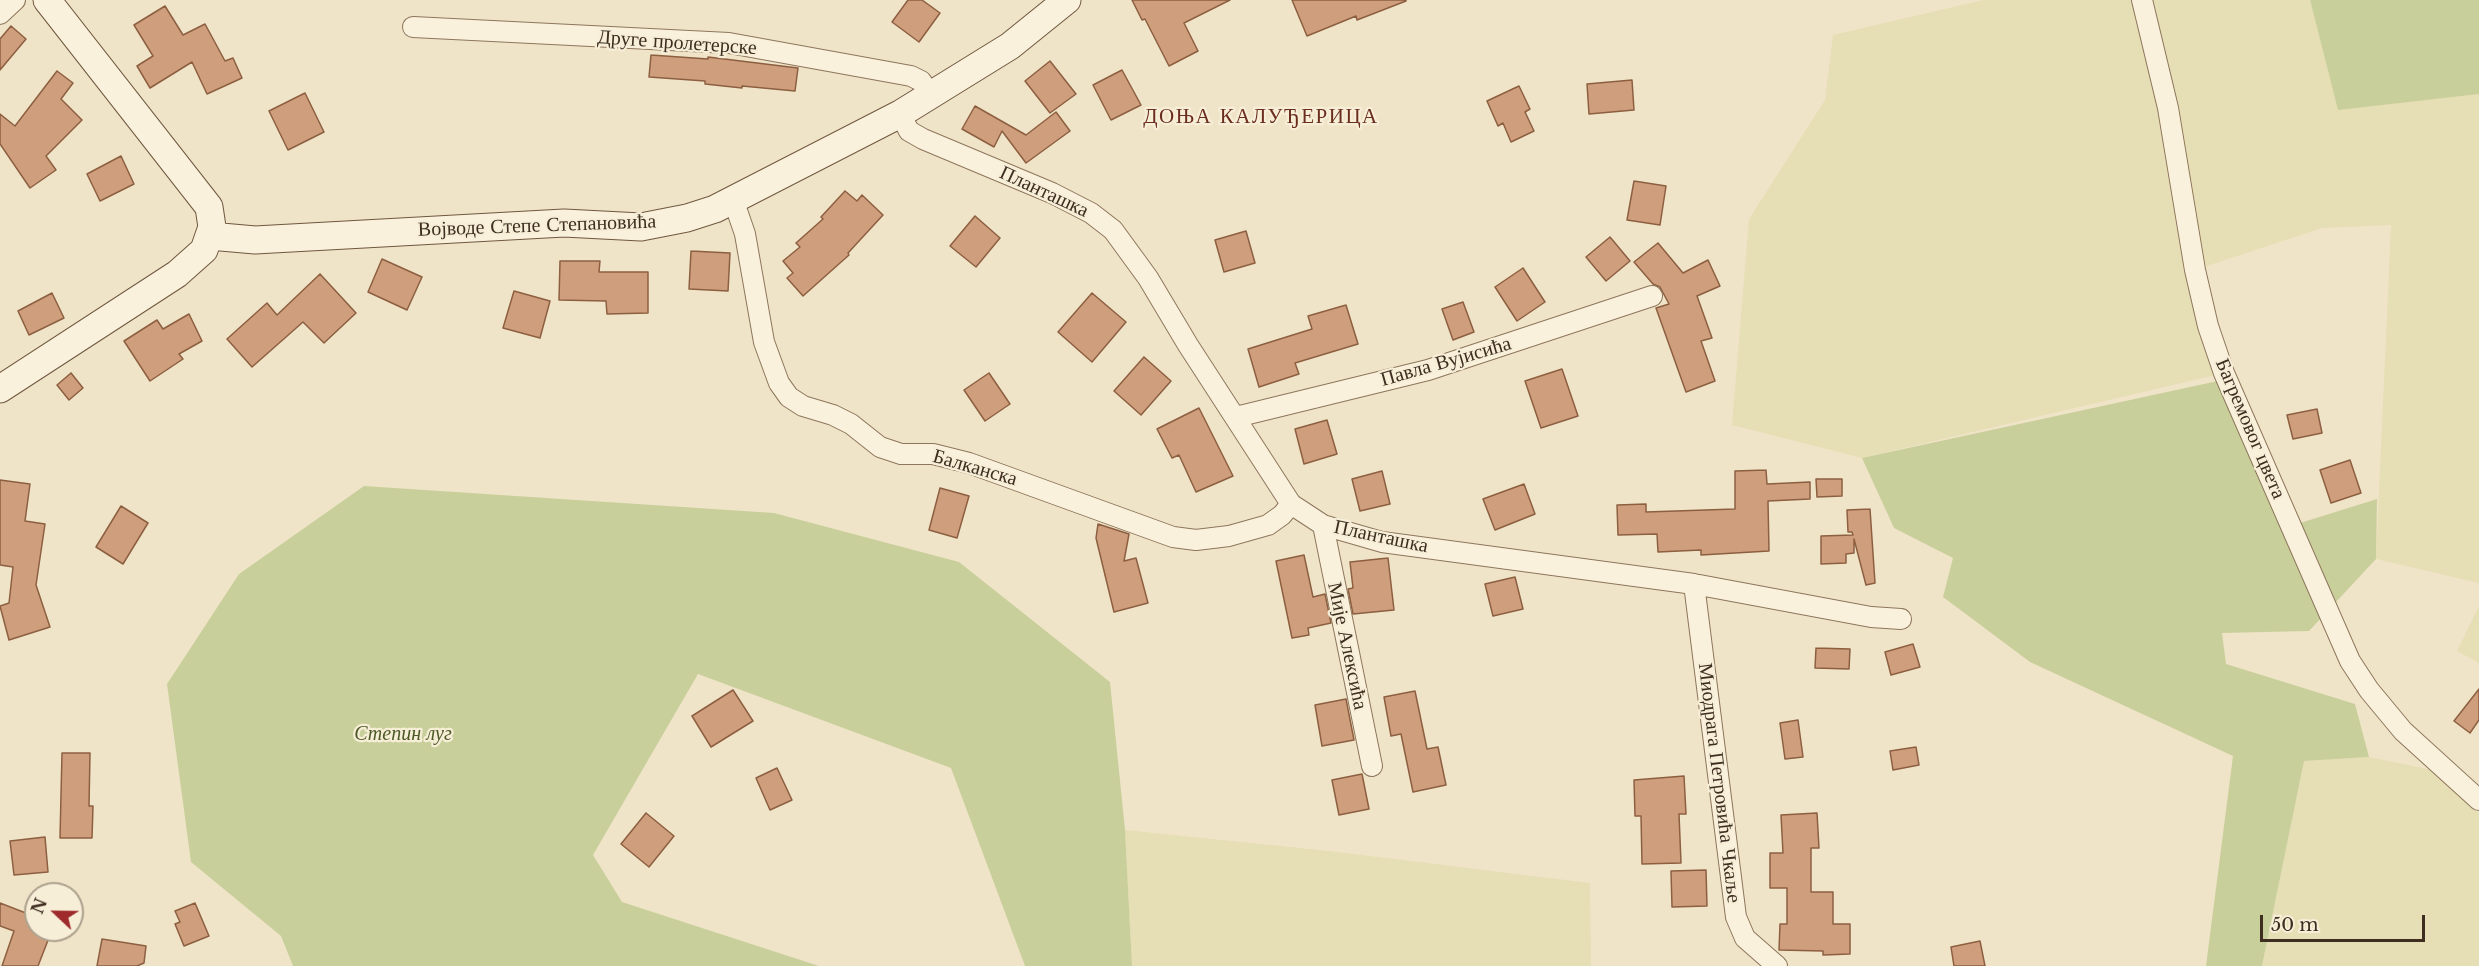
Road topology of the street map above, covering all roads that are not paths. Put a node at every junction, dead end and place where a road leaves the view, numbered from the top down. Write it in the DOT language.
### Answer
graph roads {
  1 [pos="15,0"];
  2 [pos="47,0"];
  3 [pos="2142,0"];
  4 [pos="1062,2"];
  5 [pos="0,14"];
  6 [pos="413,27"];
  7 [pos="931,95"];
  8 [pos="900,114"];
  9 [pos="733,199"];
  10 [pos="210,236"];
  11 [pos="1652,296"];
  12 [pos="0,389"];
  13 [pos="1236,417"];
  14 [pos="1291,504"];
  15 [pos="1323,525"];
  16 [pos="1694,584"];
  17 [pos="1901,619"];
  18 [pos="1372,766"];
  19 [pos="2479,800"];
  20 [pos="1777,966"];
  1 -- 5 [label="street"];
  2 -- 10 [label="street"];
  3 -- 19 [label="street, Багремовог цвета"];
  4 -- 7 [label="street, Војводе Степе Степановића"];
  6 -- 7 [label="street, Друге пролетерске"];
  7 -- 8 [label="street, Војводе Степе Степановића"];
  8 -- 9 [label="street, Војводе Степе Степановића"];
  8 -- 13 [label="street, Планташка"];
  9 -- 10 [label="street, Војводе Степе Степановића"];
  9 -- 14 [label="street, Балканска"];
  10 -- 12 [label="street"];
  11 -- 13 [label="street, Павла Вујисића"];
  13 -- 14 [label="street, Планташка"];
  14 -- 15 [label="street, Планташка"];
  15 -- 16 [label="street, Планташка"];
  15 -- 18 [label="street, Мије Алексића"];
  16 -- 17 [label="street, Планташка"];
  16 -- 20 [label="street, Миодрага Петровића Чкаље"];
}
